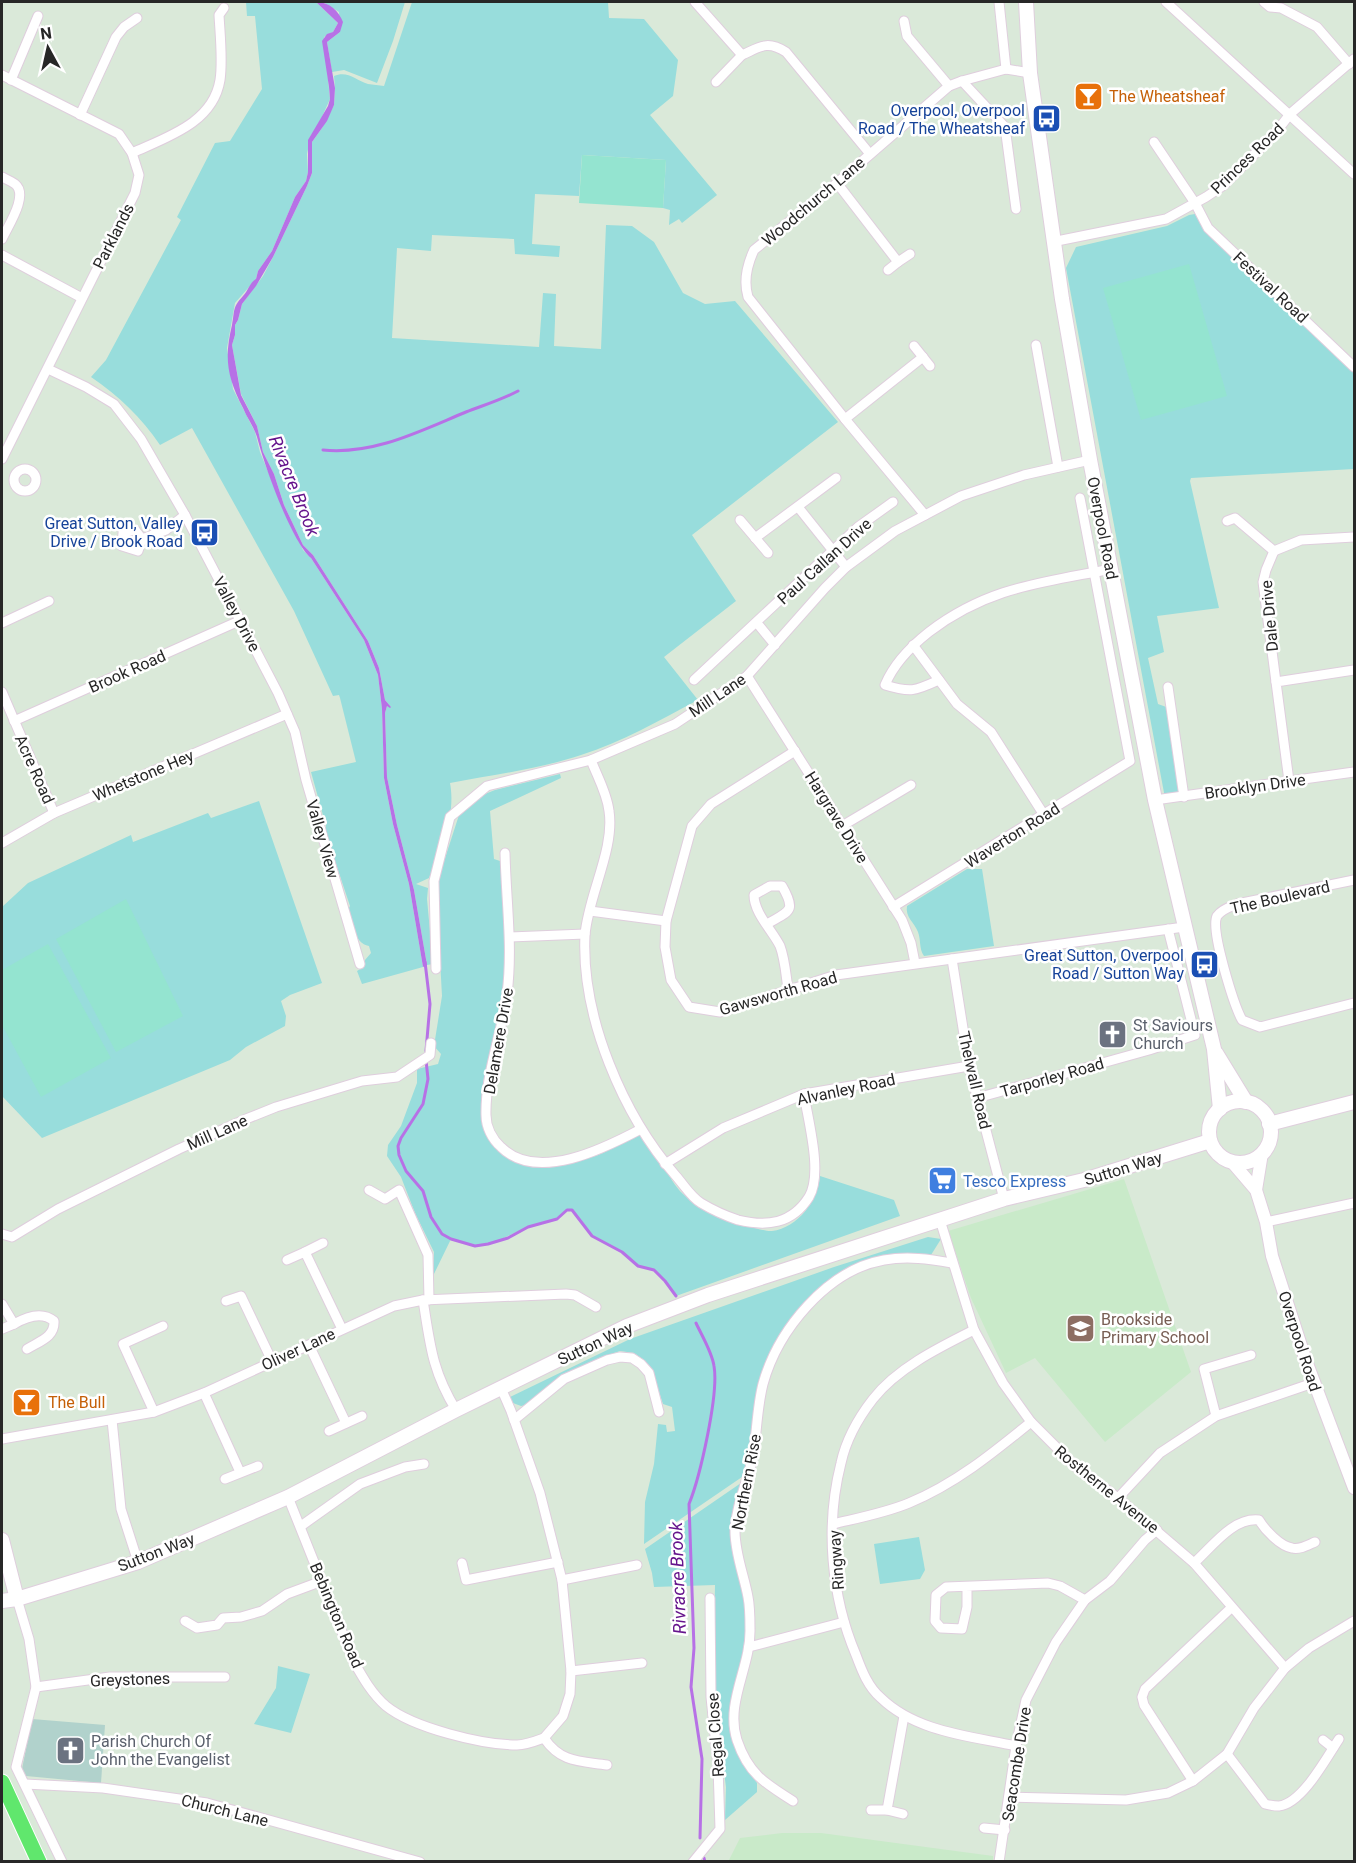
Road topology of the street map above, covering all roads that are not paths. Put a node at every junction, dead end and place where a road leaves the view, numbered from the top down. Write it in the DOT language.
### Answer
graph roads {
  1 [pos="695,2"];
  2 [pos="999,2"];
  3 [pos="1026,2"];
  4 [pos="1166,2"];
  5 [pos="1264,2"];
  6 [pos="224,9"];
  7 [pos="38,16"];
  8 [pos="137,18"];
  9 [pos="904,21"];
  10 [pos="742,56"];
  11 [pos="1352,62"];
  12 [pos="1006,69"];
  13 [pos="1030,73"];
  14 [pos="2,75"];
  15 [pos="11,80"];
  16 [pos="962,81"];
  17 [pos="716,82"];
  18 [pos="949,87"];
  19 [pos="1290,114"];
  20 [pos="80,115"];
  21 [pos="1154,142"];
  22 [pos="132,153"];
  23 [pos="870,154"];
  24 [pos="1354,174"];
  25 [pos="2,177"];
  26 [pos="837,183"];
  27 [pos="1195,203"];
  28 [pos="1016,209"];
  29 [pos="2,239"];
  30 [pos="1052,242"];
  31 [pos="910,254"];
  32 [pos="2,255"];
  33 [pos="898,262"];
  34 [pos="888,270"];
  35 [pos="82,298"];
  36 [pos="1036,345"];
  37 [pos="914,346"];
  38 [pos="922,357"];
  39 [pos="930,366"];
  40 [pos="1354,367"];
  41 [pos="48,369"];
  42 [pos="845,419"];
  43 [pos="3,457"];
  44 [pos="1090,460"];
  45 [pos="1058,467"];
  46 [pos="19,470"];
  47 [pos="837,478"];
  48 [pos="1080,498"];
  49 [pos="893,502"];
  50 [pos="798,507"];
  51 [pos="185,515"];
  52 [pos="925,515"];
  53 [pos="1233,516"];
  54 [pos="740,520"];
  55 [pos="1354,537"];
  56 [pos="755,538"];
  57 [pos="142,539"];
  58 [pos="833,551"];
  59 [pos="1274,551"];
  60 [pos="768,553"];
  61 [pos="846,567"];
  62 [pos="1111,569"];
  63 [pos="1094,572"];
  64 [pos="49,601"];
  65 [pos="239,621"];
  66 [pos="2,623"];
  67 [pos="757,623"];
  68 [pos="775,645"];
  69 [pos="913,645"];
  70 [pos="1354,670"];
  71 [pos="747,676"];
  72 [pos="693,680"];
  73 [pos="939,680"];
  74 [pos="1276,682"];
  75 [pos="1168,687"];
  76 [pos="2,692"];
  77 [pos="287,714"];
  78 [pos="14,721"];
  79 [pos="795,751"];
  80 [pos="591,760"];
  81 [pos="1130,761"];
  82 [pos="1354,772"];
  83 [pos="1289,782"];
  84 [pos="911,784"];
  85 [pos="1184,797"];
  86 [pos="1155,800"];
  87 [pos="54,813"];
  88 [pos="1044,815"];
  89 [pos="842,826"];
  90 [pos="2,843"];
  91 [pos="505,853"];
  92 [pos="1354,880"];
  93 [pos="893,907"];
  94 [pos="590,911"];
  95 [pos="666,921"];
  96 [pos="767,924"];
  97 [pos="1184,927"];
  98 [pos="1168,929"];
  99 [pos="585,934"];
  100 [pos="510,937"];
  101 [pos="952,959"];
  102 [pos="915,963"];
  103 [pos="360,964"];
  104 [pos="436,969"];
  105 [pos="788,989"];
  106 [pos="1354,1003"];
  107 [pos="431,1043"];
  108 [pos="1214,1049"];
  109 [pos="969,1066"];
  110 [pos="804,1094"];
  111 [pos="977,1098"];
  112 [pos="1246,1102"];
  113 [pos="1354,1102"];
  114 [pos="1220,1109"];
  115 [pos="1269,1124"];
  116 [pos="641,1129"];
  117 [pos="1210,1141"];
  118 [pos="1262,1153"];
  119 [pos="1232,1162"];
  120 [pos="665,1164"];
  121 [pos="369,1190"];
  122 [pos="1256,1190"];
  123 [pos="1004,1199"];
  124 [pos="1354,1203"];
  125 [pos="940,1220"];
  126 [pos="1266,1222"];
  127 [pos="2,1234"];
  128 [pos="323,1243"];
  129 [pos="305,1252"];
  130 [pos="287,1260"];
  131 [pos="952,1263"];
  132 [pos="426,1300"];
  133 [pos="226,1301"];
  134 [pos="2,1304"];
  135 [pos="596,1307"];
  136 [pos="14,1324"];
  137 [pos="163,1326"];
  138 [pos="2,1329"];
  139 [pos="342,1329"];
  140 [pos="974,1330"];
  141 [pos="309,1345"];
  142 [pos="27,1348"];
  143 [pos="1251,1355"];
  144 [pos="272,1361"];
  145 [pos="1313,1383"];
  146 [pos="501,1388"];
  147 [pos="204,1393"];
  148 [pos="456,1410"];
  149 [pos="154,1412"];
  150 [pos="659,1412"];
  151 [pos="362,1416"];
  152 [pos="1216,1416"];
  153 [pos="514,1419"];
  154 [pos="112,1420"];
  155 [pos="1031,1422"];
  156 [pos="346,1423"];
  157 [pos="329,1431"];
  158 [pos="2,1438"];
  159 [pos="424,1464"];
  160 [pos="258,1466"];
  161 [pos="240,1472"];
  162 [pos="225,1479"];
  163 [pos="1354,1488"];
  164 [pos="288,1497"];
  165 [pos="1118,1498"];
  166 [pos="833,1524"];
  167 [pos="301,1526"];
  168 [pos="1157,1530"];
  169 [pos="2,1540"];
  170 [pos="1315,1542"];
  171 [pos="138,1562"];
  172 [pos="558,1562"];
  173 [pos="462,1563"];
  174 [pos="1194,1563"];
  175 [pos="637,1565"];
  176 [pos="562,1580"];
  177 [pos="322,1581"];
  178 [pos="967,1587"];
  179 [pos="710,1598"];
  180 [pos="17,1599"];
  181 [pos="1085,1600"];
  182 [pos="2,1601"];
  183 [pos="1231,1608"];
  184 [pos="185,1621"];
  185 [pos="1354,1621"];
  186 [pos="844,1622"];
  187 [pos="749,1647"];
  188 [pos="642,1663"];
  189 [pos="1285,1668"];
  190 [pos="571,1671"];
  191 [pos="225,1677"];
  192 [pos="36,1688"];
  193 [pos="904,1716"];
  194 [pos="544,1738"];
  195 [pos="1323,1740"];
  196 [pos="1016,1746"];
  197 [pos="1227,1754"];
  198 [pos="608,1766"];
  199 [pos="1193,1781"];
  200 [pos="2,1782"];
  201 [pos="25,1784"];
  202 [pos="1009,1797"];
  203 [pos="793,1801"];
  204 [pos="872,1810"];
  205 [pos="887,1810"];
  206 [pos="903,1814"];
  207 [pos="984,1828"];
  208 [pos="1005,1830"];
  209 [pos="39,1862"];
  210 [pos="62,1862"];
  211 [pos="420,1862"];
  212 [pos="693,1862"];
  213 [pos="999,1862"];
  1 -- 10 [label="street"];
  2 -- 12 [label="street"];
  3 -- 13 [label="main road, Overpool Road"];
  4 -- 19 [label="street"];
  5 -- 11 [label="street"];
  6 -- 22 [label="street"];
  7 -- 15 [label="street"];
  8 -- 20 [label="street"];
  9 -- 18 [label="street"];
  10 -- 17 [label="street"];
  10 -- 23 [label="street"];
  11 -- 19 [label="street, Princes Road"];
  12 -- 13 [label="street, Woodchurch Lane"];
  12 -- 16 [label="street, Woodchurch Lane"];
  13 -- 30 [label="main road, Overpool Road"];
  14 -- 15 [label="street"];
  15 -- 20 [label="street"];
  16 -- 18 [label="street, Woodchurch Lane"];
  16 -- 28 [label="street"];
  18 -- 23 [label="street, Woodchurch Lane"];
  19 -- 24 [label="street"];
  19 -- 27 [label="street, Princes Road"];
  20 -- 22 [label="street"];
  21 -- 27 [label="street, Festival Road"];
  22 -- 35 [label="street, Parklands"];
  23 -- 26 [label="street, Woodchurch Lane"];
  25 -- 29 [label="street"];
  26 -- 33 [label="street"];
  26 -- 42 [label="street, Woodchurch Lane"];
  27 -- 30 [label="street, Princes Road"];
  27 -- 40 [label="street, Festival Road"];
  30 -- 44 [label="main road, Overpool Road"];
  31 -- 33 [label="street"];
  32 -- 35 [label="street"];
  33 -- 34 [label="street"];
  35 -- 41 [label="street, Parklands"];
  36 -- 45 [label="street"];
  37 -- 38 [label="street"];
  38 -- 39 [label="street"];
  38 -- 42 [label="street"];
  41 -- 43 [label="street, Parklands"];
  41 -- 51 [label="street, Valley Drive"];
  42 -- 52 [label="street, Woodchurch Lane"];
  43 -- 46 [label="street, Parklands"];
  44 -- 45 [label="street, Mill Lane"];
  44 -- 62 [label="main road, Overpool Road"];
  45 -- 52 [label="street, Mill Lane"];
  47 -- 50 [label="street"];
  48 -- 63 [label="street, Overpool Road"];
  49 -- 58 [label="street, Paul Callan Drive"];
  50 -- 56 [label="street"];
  50 -- 58 [label="street"];
  51 -- 57 [label="street"];
  51 -- 65 [label="street, Valley Drive"];
  52 -- 61 [label="street, Mill Lane"];
  53 -- 59 [label="street"];
  54 -- 56 [label="street"];
  55 -- 59 [label="street"];
  56 -- 60 [label="street"];
  58 -- 61 [label="street"];
  58 -- 67 [label="street, Paul Callan Drive"];
  59 -- 74 [label="street, Dale Drive"];
  61 -- 68 [label="street, Mill Lane"];
  62 -- 63 [label="street"];
  62 -- 86 [label="main road, Overpool Road"];
  63 -- 69 [label="street"];
  63 -- 81 [label="street, Overpool Road"];
  64 -- 66 [label="street"];
  65 -- 77 [label="street, Valley Drive"];
  65 -- 78 [label="street, Brook Road"];
  67 -- 68 [label="street"];
  67 -- 72 [label="street, Paul Callan Drive"];
  68 -- 71 [label="street, Mill Lane"];
  69 -- 73 [label="street"];
  69 -- 73 [label="street"];
  70 -- 74 [label="street"];
  71 -- 79 [label="street, Hargrave Drive"];
  71 -- 80 [label="street, Mill Lane"];
  73 -- 88 [label="street"];
  74 -- 83 [label="street, Dale Drive"];
  75 -- 85 [label="street"];
  76 -- 78 [label="street, Acre Road"];
  77 -- 87 [label="street, Whetstone Hey"];
  77 -- 103 [label="street, Valley View"];
  78 -- 87 [label="street, Acre Road"];
  79 -- 89 [label="street, Hargrave Drive"];
  79 -- 95 [label="street, Gawsworth Road"];
  80 -- 94 [label="street"];
  80 -- 104 [label="street, Mill Lane"];
  81 -- 88 [label="street, Waverton Road"];
  82 -- 83 [label="street, Brooklyn Drive"];
  83 -- 85 [label="street, Brooklyn Drive"];
  84 -- 89 [label="street"];
  85 -- 86 [label="street, Brooklyn Drive"];
  86 -- 97 [label="main road, Overpool Road"];
  87 -- 90 [label="street, Whetstone Hey"];
  88 -- 93 [label="street, Waverton Road"];
  89 -- 93 [label="street, Hargrave Drive"];
  91 -- 100 [label="street, Delamere Drive"];
  92 -- 106 [label="street, The Boulevard"];
  93 -- 102 [label="street, Hargrave Drive"];
  94 -- 95 [label="street"];
  94 -- 99 [label="street"];
  95 -- 105 [label="street, Gawsworth Road"];
  96 -- 96 [label="street"];
  96 -- 105 [label="street"];
  97 -- 98 [label="street, Gawsworth Road"];
  97 -- 108 [label="main road, Overpool Road"];
  98 -- 101 [label="street, Gawsworth Road"];
  98 -- 111 [label="street, Tarporley Road"];
  99 -- 100 [label="street"];
  99 -- 116 [label="street"];
  100 -- 116 [label="street, Delamere Drive"];
  101 -- 102 [label="street, Gawsworth Road"];
  101 -- 109 [label="street, Thelwall Road"];
  102 -- 105 [label="street, Gawsworth Road"];
  107 -- 127 [label="street, Mill Lane"];
  108 -- 112 [label="main road, Overpool Road"];
  108 -- 114 [label="main road, Overpool Road"];
  109 -- 110 [label="street, Alvanley Road"];
  109 -- 111 [label="street, Thelwall Road"];
  110 -- 120 [label="street, Alvanley Road"];
  110 -- 120 [label="street"];
  111 -- 123 [label="street, Thelwall Road"];
  112 -- 114 [label="main road"];
  112 -- 115 [label="main road"];
  113 -- 115 [label="main road"];
  114 -- 117 [label="main road"];
  115 -- 118 [label="main road"];
  116 -- 120 [label="street"];
  117 -- 119 [label="main road"];
  117 -- 123 [label="main road, Sutton Way"];
  118 -- 119 [label="main road"];
  118 -- 122 [label="street, Overpool Road"];
  119 -- 122 [label="street, Overpool Road"];
  121 -- 132 [label="street"];
  122 -- 126 [label="street, Overpool Road"];
  123 -- 125 [label="main road, Sutton Way"];
  124 -- 126 [label="street"];
  125 -- 131 [label="street, Rostherne Avenue"];
  125 -- 146 [label="main road, Sutton Way"];
  126 -- 145 [label="street, Overpool Road"];
  128 -- 129 [label="street"];
  129 -- 130 [label="street"];
  129 -- 139 [label="street"];
  131 -- 140 [label="street, Rostherne Avenue"];
  131 -- 187 [label="street, Northern Rise"];
  132 -- 135 [label="street, Oliver Lane"];
  132 -- 139 [label="street, Oliver Lane"];
  132 -- 148 [label="street"];
  133 -- 144 [label="street"];
  134 -- 136 [label="street"];
  136 -- 138 [label="street"];
  136 -- 142 [label="street"];
  137 -- 149 [label="street"];
  139 -- 141 [label="street, Oliver Lane"];
  140 -- 155 [label="street, Rostherne Avenue"];
  140 -- 166 [label="street, Ringway"];
  141 -- 144 [label="street, Oliver Lane"];
  141 -- 156 [label="street"];
  143 -- 152 [label="street"];
  144 -- 147 [label="street, Oliver Lane"];
  145 -- 152 [label="street"];
  145 -- 163 [label="street, Overpool Road"];
  146 -- 148 [label="main road, Sutton Way"];
  146 -- 153 [label="street"];
  147 -- 149 [label="street, Oliver Lane"];
  147 -- 161 [label="street"];
  148 -- 164 [label="main road, Sutton Way"];
  149 -- 154 [label="street, Oliver Lane"];
  150 -- 153 [label="street"];
  151 -- 156 [label="street"];
  152 -- 165 [label="street"];
  153 -- 172 [label="street"];
  154 -- 158 [label="street, Oliver Lane"];
  154 -- 171 [label="street"];
  155 -- 165 [label="street, Rostherne Avenue"];
  155 -- 166 [label="street"];
  156 -- 157 [label="street"];
  159 -- 167 [label="street"];
  160 -- 161 [label="street"];
  161 -- 162 [label="street"];
  164 -- 167 [label="street, Bebington Road"];
  164 -- 171 [label="main road, Sutton Way"];
  165 -- 168 [label="street, Rostherne Avenue"];
  166 -- 186 [label="street, Ringway"];
  167 -- 177 [label="street, Bebington Road"];
  168 -- 174 [label="street, Rostherne Avenue"];
  168 -- 181 [label="street, Seacombe Drive"];
  169 -- 180 [label="main road"];
  170 -- 174 [label="street"];
  171 -- 180 [label="main road, Sutton Way"];
  172 -- 173 [label="street"];
  172 -- 176 [label="street"];
  174 -- 183 [label="street, Rostherne Avenue"];
  175 -- 176 [label="street"];
  176 -- 190 [label="street"];
  177 -- 184 [label="street"];
  177 -- 194 [label="street, Bebington Road"];
  178 -- 178 [label="street"];
  178 -- 181 [label="street"];
  179 -- 212 [label="street, Regal Close"];
  180 -- 182 [label="main road, Sutton Way"];
  180 -- 192 [label="street"];
  181 -- 196 [label="street, Seacombe Drive"];
  183 -- 189 [label="street, Rostherne Avenue"];
  183 -- 199 [label="street"];
  185 -- 189 [label="street"];
  186 -- 187 [label="street"];
  186 -- 193 [label="street, Ringway"];
  187 -- 203 [label="street, Northern Rise"];
  188 -- 190 [label="street"];
  189 -- 197 [label="street"];
  190 -- 194 [label="street"];
  191 -- 192 [label="street, Greystones"];
  192 -- 201 [label="street"];
  193 -- 196 [label="street, Ringway"];
  193 -- 205 [label="street"];
  194 -- 198 [label="street"];
  195 -- 197 [label="street"];
  196 -- 202 [label="street, Seacombe Drive"];
  197 -- 199 [label="street"];
  199 -- 202 [label="street"];
  200 -- 209 [label="main road"];
  201 -- 210 [label="street"];
  201 -- 211 [label="street, Church Lane"];
  202 -- 208 [label="street, Seacombe Drive"];
  204 -- 205 [label="street"];
  205 -- 206 [label="street"];
  207 -- 208 [label="street, Seacombe Drive"];
  208 -- 213 [label="street, Seacombe Drive"];
}
